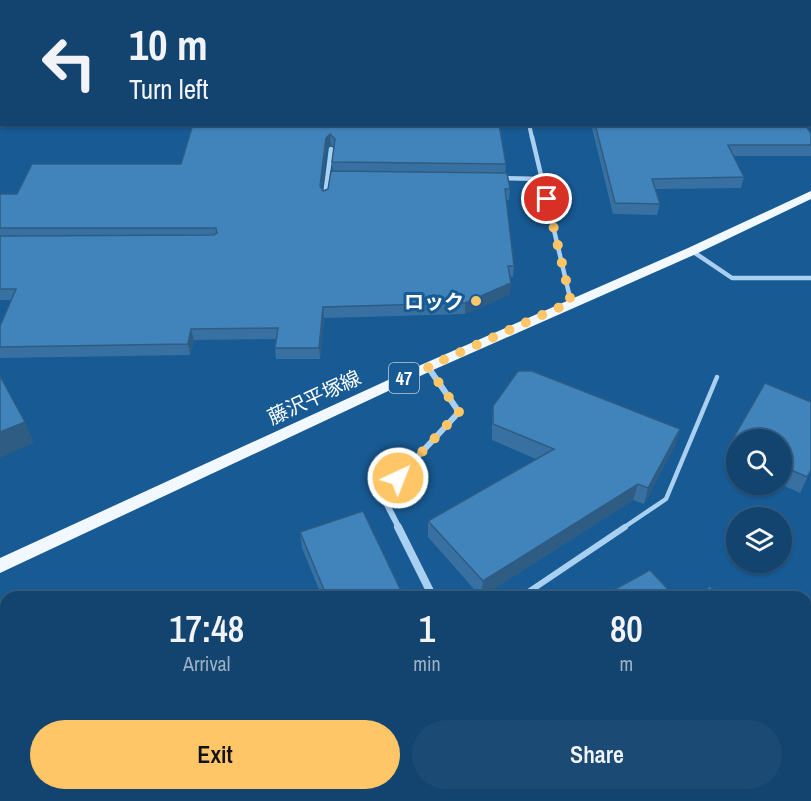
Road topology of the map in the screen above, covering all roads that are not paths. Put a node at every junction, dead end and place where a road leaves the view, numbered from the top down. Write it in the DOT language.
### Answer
graph roads {
  1 [pos="529,126"];
  2 [pos="330,148"];
  3 [pos="327,177"];
  4 [pos="339,177"];
  5 [pos="494,178"];
  6 [pos="542,179"];
  7 [pos="811,195"];
  8 [pos="325,197"];
  9 [pos="692,251"];
  10 [pos="811,278"];
  11 [pos="571,302"];
  12 [pos="428,367"];
  13 [pos="717,377"];
  14 [pos="0,566"];
  15 [pos="430,591"];
  16 [pos="531,591"];
  1 -- 6 [label="street"];
  2 -- 3 [label="street"];
  3 -- 4 [label="street"];
  3 -- 8 [label="street"];
  5 -- 6 [label="street"];
  6 -- 11 [label="street"];
  7 -- 9 [label="main road, 藤沢平塚線 / 47"];
  9 -- 10 [label="street"];
  9 -- 11 [label="main road, 藤沢平塚線 / 47"];
  11 -- 12 [label="main road, 藤沢平塚線 / 47"];
  12 -- 14 [label="main road, 藤沢平塚線 / 47"];
  12 -- 15 [label="street"];
  13 -- 16 [label="lane"];
}
